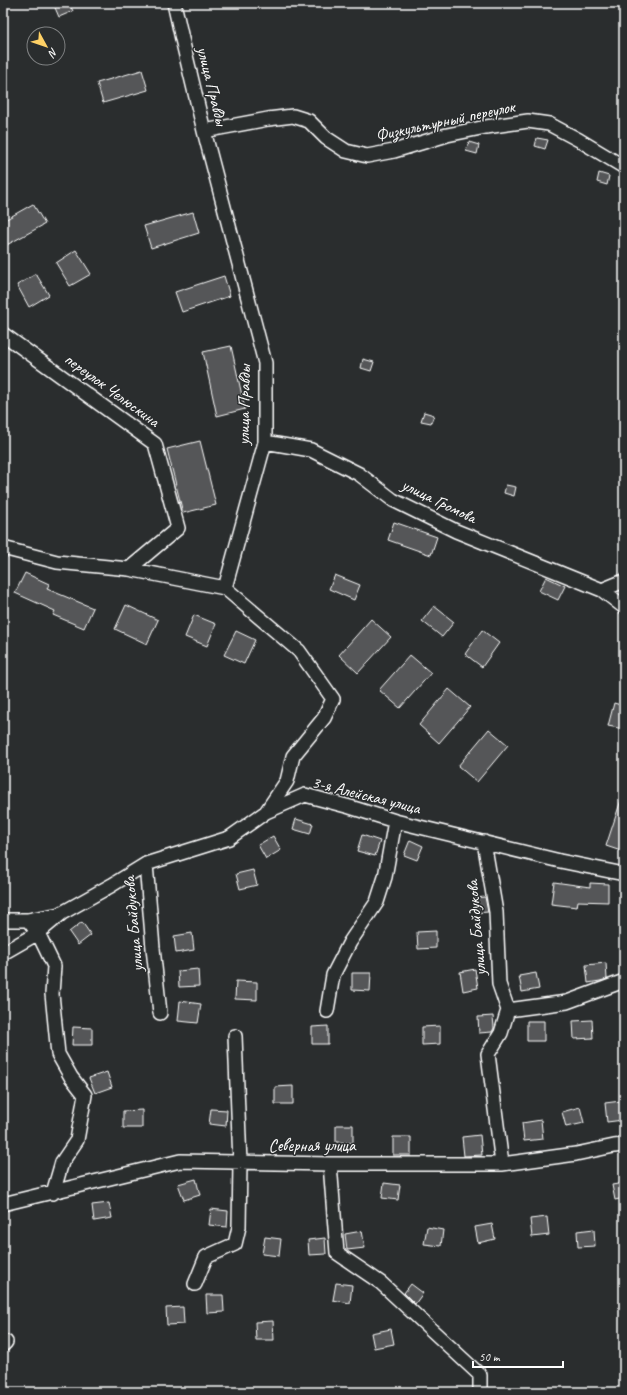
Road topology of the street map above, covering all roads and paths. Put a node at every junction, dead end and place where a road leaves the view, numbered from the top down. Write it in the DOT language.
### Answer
graph roads {
  1 [pos="174,3"];
  2 [pos="204,131"];
  3 [pos="624,167"];
  4 [pos="3,334"];
  5 [pos="265,442"];
  6 [pos="3,548"];
  7 [pos="129,568"];
  8 [pos="624,581"];
  9 [pos="225,588"];
  10 [pos="602,590"];
  11 [pos="624,607"];
  12 [pos="266,812"];
  13 [pos="395,821"];
  14 [pos="484,842"];
  15 [pos="146,864"];
  16 [pos="624,874"];
  17 [pos="62,913"];
  18 [pos="3,920"];
  19 [pos="28,920"];
  20 [pos="38,933"];
  21 [pos="3,953"];
  22 [pos="624,981"];
  23 [pos="508,1010"];
  24 [pos="327,1011"];
  25 [pos="160,1013"];
  26 [pos="235,1036"];
  27 [pos="624,1145"];
  28 [pos="240,1163"];
  29 [pos="330,1164"];
  30 [pos="502,1164"];
  31 [pos="53,1193"];
  32 [pos="3,1204"];
  33 [pos="195,1284"];
  34 [pos="480,1392"];
  1 -- 2 [label="street, улица Правды"];
  2 -- 3 [label="street, Физкультурный переулок"];
  2 -- 5 [label="street, улица Правды"];
  4 -- 7 [label="street, переулок Челюскина"];
  5 -- 9 [label="street, улица Правды"];
  5 -- 10 [label="street, улица Громова"];
  6 -- 7 [label="street"];
  7 -- 9 [label="street"];
  8 -- 10 [label="street"];
  9 -- 12 [label="street, 3-я Алейская улица"];
  10 -- 11 [label="street, улица Громова"];
  12 -- 13 [label="street, 3-я Алейская улица"];
  12 -- 15 [label="street"];
  13 -- 14 [label="street, 3-я Алейская улица"];
  13 -- 24 [label="street"];
  14 -- 16 [label="street, 3-я Алейская улица"];
  14 -- 23 [label="street, улица Байдукова"];
  15 -- 17 [label="street, улица Байдукова"];
  15 -- 25 [label="street, улица Байдукова"];
  17 -- 19 [label="street"];
  17 -- 20 [label="street, улица Байдукова"];
  18 -- 19 [label="street"];
  19 -- 20 [label="street"];
  20 -- 21 [label="street, улица Байдукова"];
  20 -- 31 [label="street"];
  22 -- 23 [label="street"];
  23 -- 30 [label="street"];
  26 -- 28 [label="street"];
  27 -- 30 [label="street, Северная улица"];
  28 -- 29 [label="street, Северная улица"];
  28 -- 31 [label="street, Северная улица"];
  28 -- 33 [label="street"];
  29 -- 30 [label="street, Северная улица"];
  29 -- 34 [label="street"];
  31 -- 32 [label="street, Северная улица"];
}
